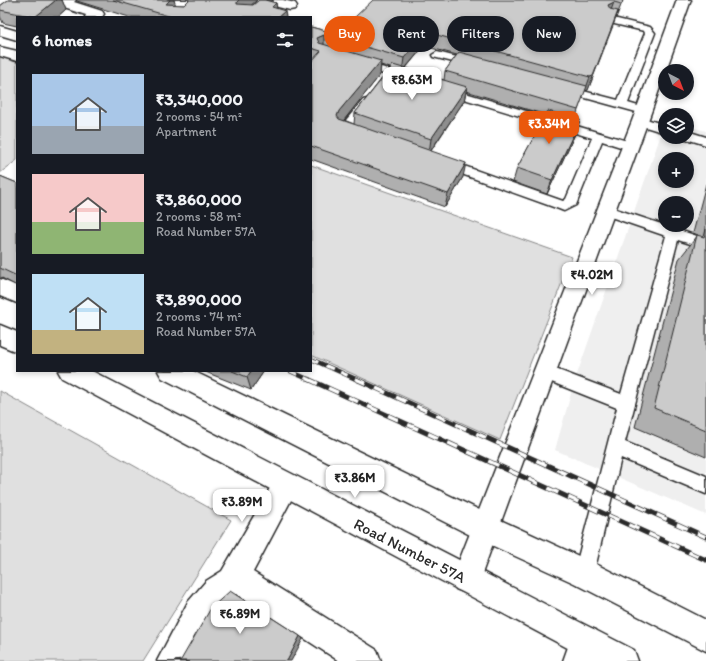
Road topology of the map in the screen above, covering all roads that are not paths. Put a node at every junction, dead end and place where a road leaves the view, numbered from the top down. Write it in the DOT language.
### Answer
graph roads {
  1 [pos="69,0"];
  2 [pos="175,0"];
  3 [pos="684,0"];
  4 [pos="264,3"];
  5 [pos="290,6"];
  6 [pos="94,16"];
  7 [pos="179,16"];
  8 [pos="609,20"];
  9 [pos="0,30"];
  10 [pos="16,36"];
  11 [pos="0,51"];
  12 [pos="437,55"];
  13 [pos="16,56"];
  14 [pos="354,62"];
  15 [pos="483,67"];
  16 [pos="390,73"];
  17 [pos="420,82"];
  18 [pos="381,84"];
  19 [pos="552,86"];
  20 [pos="435,87"];
  21 [pos="372,95"];
  22 [pos="622,105"];
  23 [pos="642,116"];
  24 [pos="658,125"];
  25 [pos="598,136"];
  26 [pos="367,137"];
  27 [pos="694,137"];
  28 [pos="706,141"];
  29 [pos="630,146"];
  30 [pos="433,160"];
  31 [pos="607,211"];
  32 [pos="673,233"];
  33 [pos="706,244"];
  34 [pos="0,287"];
  35 [pos="16,295"];
  36 [pos="0,334"];
  37 [pos="16,342"];
  38 [pos="72,372"];
  39 [pos="172,372"];
  40 [pos="545,372"];
  41 [pos="626,404"];
  42 [pos="616,447"];
  43 [pos="286,485"];
  44 [pos="706,485"];
  45 [pos="486,528"];
  46 [pos="584,573"];
  47 [pos="466,579"];
  48 [pos="232,581"];
  49 [pos="706,636"];
  50 [pos="582,651"];
  51 [pos="172,661"];
  52 [pos="366,661"];
  53 [pos="623,661"];
  1 -- 6 [label="street"];
  2 -- 7 [label="street"];
  3 -- 23 [label="street"];
  4 -- 5 [label="street"];
  8 -- 22 [label="lane"];
  9 -- 10 [label="street"];
  11 -- 13 [label="street"];
  12 -- 15 [label="lane"];
  14 -- 16 [label="lane"];
  16 -- 17 [label="lane"];
  16 -- 18 [label="lane"];
  19 -- 22 [label="lane"];
  20 -- 25 [label="lane"];
  21 -- 26 [label="lane"];
  22 -- 23 [label="lane"];
  23 -- 24 [label="lane"];
  23 -- 29 [label="street"];
  25 -- 29 [label="lane"];
  25 -- 30 [label="lane"];
  27 -- 28 [label="lane"];
  29 -- 31 [label="street"];
  31 -- 32 [label="lane"];
  31 -- 40 [label="street"];
  32 -- 33 [label="lane"];
  32 -- 41 [label="lane"];
  34 -- 35 [label="street"];
  36 -- 37 [label="street"];
  38 -- 43 [label="street, Road Number 57A"];
  39 -- 45 [label="street"];
  40 -- 41 [label="lane"];
  40 -- 45 [label="street"];
  41 -- 42 [label="lane"];
  42 -- 44 [label="lane"];
  42 -- 46 [label="lane"];
  43 -- 47 [label="street, Road Number 57A"];
  43 -- 48 [label="street"];
  45 -- 46 [label="street"];
  45 -- 47 [label="street"];
  46 -- 49 [label="street"];
  47 -- 50 [label="street, Road Number 57A"];
  48 -- 51 [label="street"];
  48 -- 52 [label="street"];
  50 -- 53 [label="street, Road Number 57A"];
}
